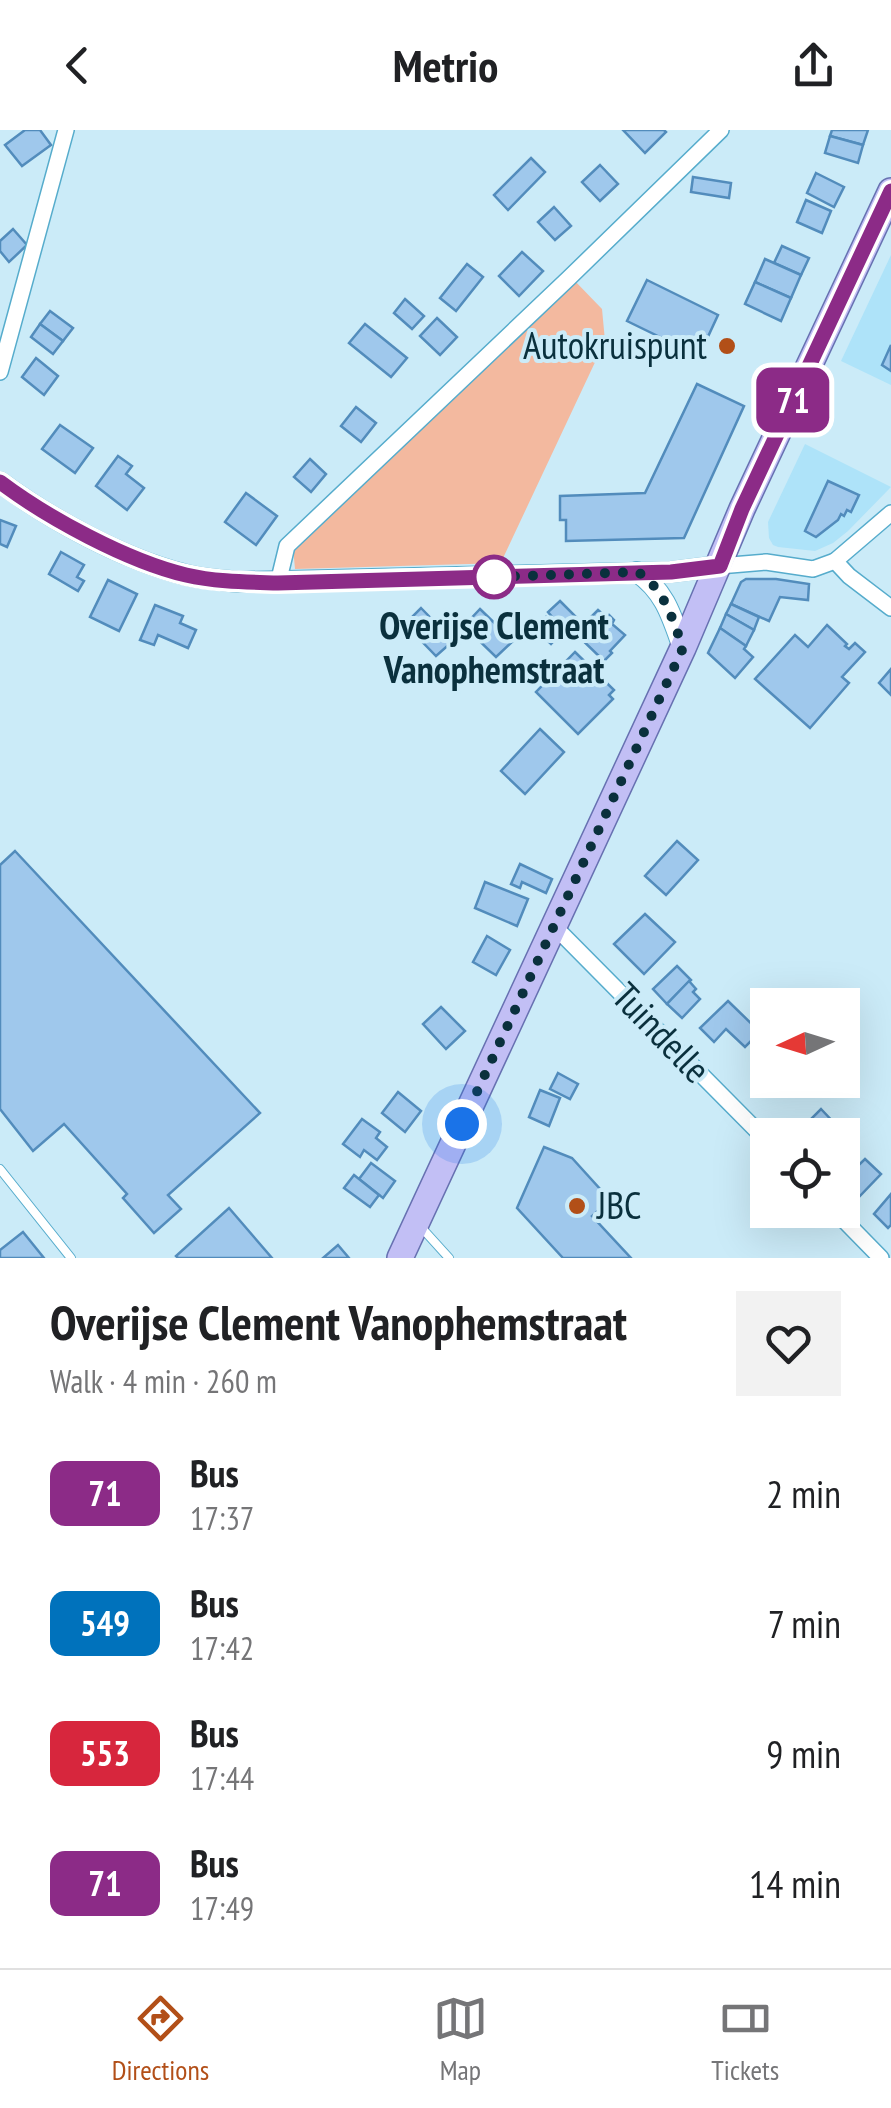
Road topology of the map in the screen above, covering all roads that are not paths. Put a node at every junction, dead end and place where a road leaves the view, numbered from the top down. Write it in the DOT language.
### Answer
graph roads {
  1 [pos="66,130"];
  2 [pos="720,130"];
  3 [pos="891,191"];
  4 [pos="0,372"];
  5 [pos="0,482"];
  6 [pos="891,514"];
  7 [pos="835,561"];
  8 [pos="720,566"];
  9 [pos="638,572"];
  10 [pos="278,583"];
  11 [pos="891,608"];
  12 [pos="683,648"];
  13 [pos="554,926"];
  14 [pos="750,1124"];
  15 [pos="0,1169"];
  16 [pos="417,1223"];
  17 [pos="852,1228"];
  18 [pos="71,1258"];
  19 [pos="400,1258"];
  20 [pos="449,1258"];
  21 [pos="882,1258"];
  1 -- 4 [label="street"];
  2 -- 10 [label="street"];
  3 -- 8 [label="main road"];
  5 -- 10 [label="street"];
  6 -- 7 [label="street"];
  7 -- 8 [label="street"];
  7 -- 11 [label="street"];
  8 -- 9 [label="street"];
  8 -- 12 [label="main road"];
  9 -- 10 [label="street"];
  9 -- 12 [label="street"];
  12 -- 13 [label="main road"];
  13 -- 14 [label="street, Tuindelle"];
  13 -- 16 [label="main road"];
  15 -- 18 [label="lane"];
  16 -- 19 [label="main road"];
  16 -- 20 [label="lane"];
  17 -- 21 [label="street"];
}
